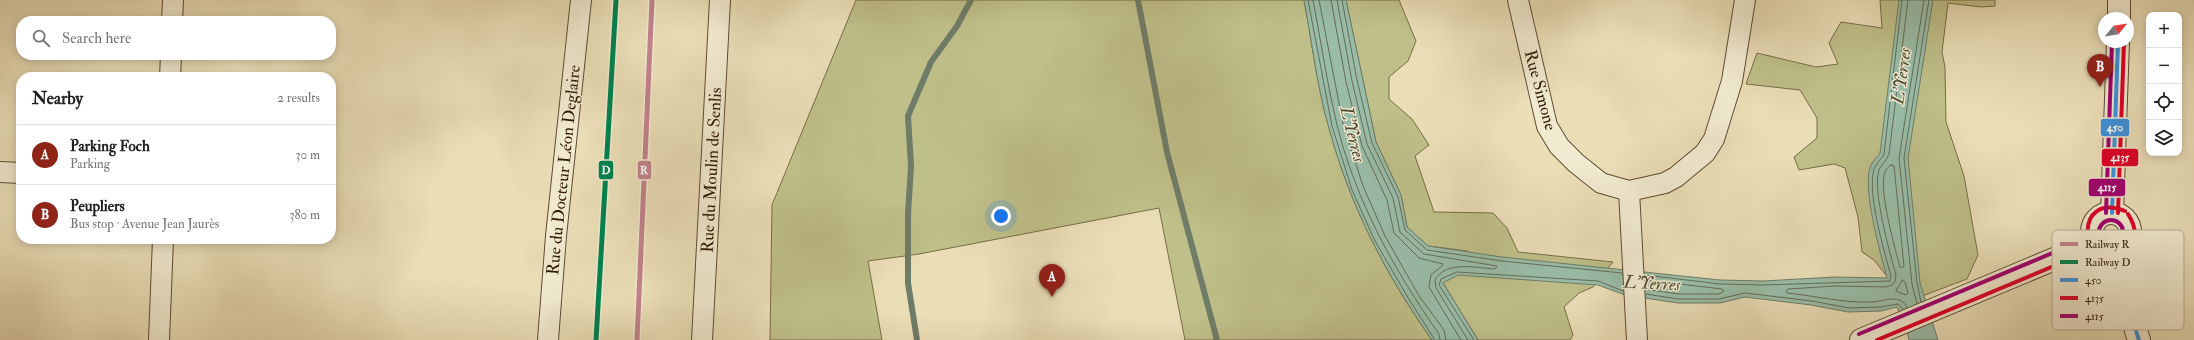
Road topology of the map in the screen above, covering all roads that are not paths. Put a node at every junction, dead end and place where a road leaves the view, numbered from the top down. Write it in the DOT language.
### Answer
graph roads {
  1 [pos="173,0"];
  2 [pos="581,0"];
  3 [pos="720,0"];
  4 [pos="1518,0"];
  5 [pos="1745,0"];
  6 [pos="2119,0"];
  7 [pos="2119,12"];
  8 [pos="172,16"];
  9 [pos="2118,48"];
  10 [pos="171,60"];
  11 [pos="170,72"];
  12 [pos="0,172"];
  13 [pos="16,173"];
  14 [pos="1629,191"];
  15 [pos="2112,213"];
  16 [pos="2094,230"];
  17 [pos="2129,230"];
  18 [pos="163,244"];
  19 [pos="2052,266"];
  20 [pos="2136,330"];
  21 [pos="159,340"];
  22 [pos="548,340"];
  23 [pos="702,340"];
  24 [pos="1637,340"];
  25 [pos="1862,340"];
  26 [pos="2139,340"];
  1 -- 8 [label="street"];
  2 -- 22 [label="street, Rue du Docteur Léon Deglaire"];
  3 -- 23 [label="street, Rue du Moulin de Senlis"];
  4 -- 14 [label="street, Rue Simone"];
  5 -- 14 [label="street"];
  6 -- 7 [label="street"];
  9 -- 15 [label="street"];
  10 -- 11 [label="street"];
  12 -- 13 [label="street"];
  14 -- 24 [label="street"];
  15 -- 16 [label="street"];
  15 -- 17 [label="street"];
  18 -- 21 [label="street"];
  19 -- 25 [label="street"];
  20 -- 26 [label="street"];
}
